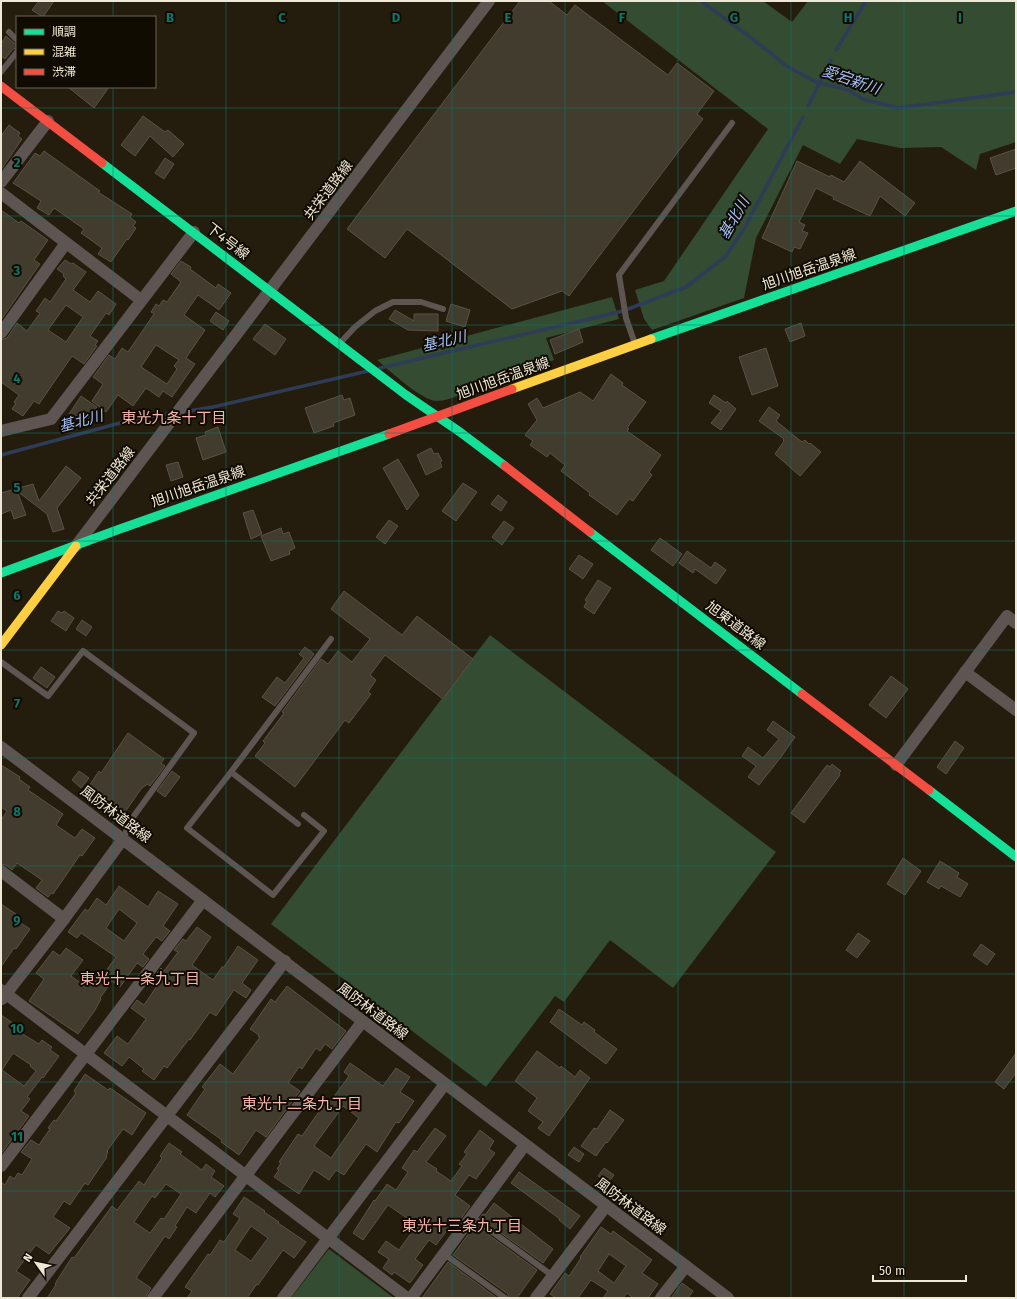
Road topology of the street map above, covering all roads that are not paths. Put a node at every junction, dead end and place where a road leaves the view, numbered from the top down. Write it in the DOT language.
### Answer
graph roads {
  1 [pos="489,1"];
  2 [pos="8,32"];
  3 [pos="16,39"];
  4 [pos="16,53"];
  5 [pos="1,72"];
  6 [pos="1,86"];
  7 [pos="48,121"];
  8 [pos="732,124"];
  9 [pos="1,182"];
  10 [pos="1,193"];
  11 [pos="1016,211"];
  12 [pos="194,232"];
  13 [pos="66,243"];
  14 [pos="270,291"];
  15 [pos="141,300"];
  16 [pos="443,309"];
  17 [pos="1,333"];
  18 [pos="340,344"];
  19 [pos="635,345"];
  20 [pos="438,417"];
  21 [pos="2,428"];
  22 [pos="76,546"];
  23 [pos="1,573"];
  24 [pos="1016,623"];
  25 [pos="331,639"];
  26 [pos="1,645"];
  27 [pos="1,662"];
  28 [pos="965,672"];
  29 [pos="1016,710"];
  30 [pos="1,747"];
  31 [pos="896,765"];
  32 [pos="231,772"];
  33 [pos="304,815"];
  34 [pos="298,824"];
  35 [pos="123,839"];
  36 [pos="1016,856"];
  37 [pos="1,872"];
  38 [pos="203,900"];
  39 [pos="64,919"];
  40 [pos="285,961"];
  41 [pos="3,994"];
  42 [pos="362,1022"];
  43 [pos="86,1054"];
  44 [pos="445,1084"];
  45 [pos="166,1116"];
  46 [pos="525,1145"];
  47 [pos="1,1166"];
  48 [pos="245,1175"];
  49 [pos="606,1206"];
  50 [pos="472,1217"];
  51 [pos="328,1238"];
  52 [pos="444,1254"];
  53 [pos="686,1266"];
  54 [pos="553,1276"];
  55 [pos="28,1298"];
  56 [pos="153,1298"];
  57 [pos="283,1298"];
  58 [pos="407,1298"];
  59 [pos="411,1298"];
  60 [pos="504,1298"];
  61 [pos="536,1298"];
  62 [pos="661,1298"];
  63 [pos="728,1298"];
  1 -- 14 [label="street, 共栄道路線"];
  2 -- 3 [label="lane"];
  4 -- 5 [label="lane"];
  6 -- 7 [label="street, 下4号線"];
  7 -- 9 [label="street"];
  7 -- 12 [label="street, 下4号線"];
  8 -- 19 [label="lane"];
  10 -- 13 [label="street"];
  11 -- 19 [label="street, 旭川旭岳温泉線"];
  12 -- 14 [label="street, 下4号線"];
  12 -- 15 [label="street"];
  13 -- 15 [label="street"];
  13 -- 17 [label="street"];
  14 -- 18 [label="street, 下4号線"];
  14 -- 22 [label="street, 共栄道路線"];
  15 -- 21 [label="street"];
  16 -- 18 [label="lane"];
  18 -- 20 [label="street, 下4号線"];
  19 -- 20 [label="street, 旭川旭岳温泉線"];
  20 -- 22 [label="street, 旭川旭岳温泉線"];
  20 -- 31 [label="street, 旭東道路線"];
  22 -- 23 [label="street, 旭川旭岳温泉線"];
  22 -- 26 [label="street"];
  24 -- 28 [label="street"];
  25 -- 32 [label="lane"];
  27 -- 35 [label="lane"];
  28 -- 29 [label="street"];
  28 -- 31 [label="street"];
  30 -- 35 [label="street, 風防林道路線"];
  31 -- 36 [label="street, 旭東道路線"];
  32 -- 33 [label="lane"];
  32 -- 34 [label="lane"];
  35 -- 38 [label="street, 風防林道路線"];
  35 -- 39 [label="street"];
  37 -- 39 [label="street"];
  38 -- 40 [label="street, 風防林道路線"];
  38 -- 43 [label="street"];
  39 -- 41 [label="street"];
  40 -- 42 [label="street, 風防林道路線"];
  40 -- 45 [label="street"];
  41 -- 43 [label="street"];
  42 -- 44 [label="street, 風防林道路線"];
  42 -- 48 [label="street"];
  43 -- 45 [label="street"];
  43 -- 47 [label="street"];
  44 -- 46 [label="street, 風防林道路線"];
  44 -- 51 [label="street"];
  45 -- 48 [label="street"];
  45 -- 55 [label="street"];
  46 -- 49 [label="street, 風防林道路線"];
  46 -- 50 [label="street"];
  48 -- 51 [label="street"];
  48 -- 56 [label="street"];
  49 -- 53 [label="street, 風防林道路線"];
  49 -- 54 [label="street"];
  50 -- 52 [label="street"];
  50 -- 54 [label="lane"];
  51 -- 57 [label="street"];
  51 -- 58 [label="street"];
  52 -- 59 [label="street"];
  52 -- 60 [label="lane"];
  53 -- 62 [label="street"];
  53 -- 63 [label="street, 風防林道路線"];
  54 -- 61 [label="street"];
}
